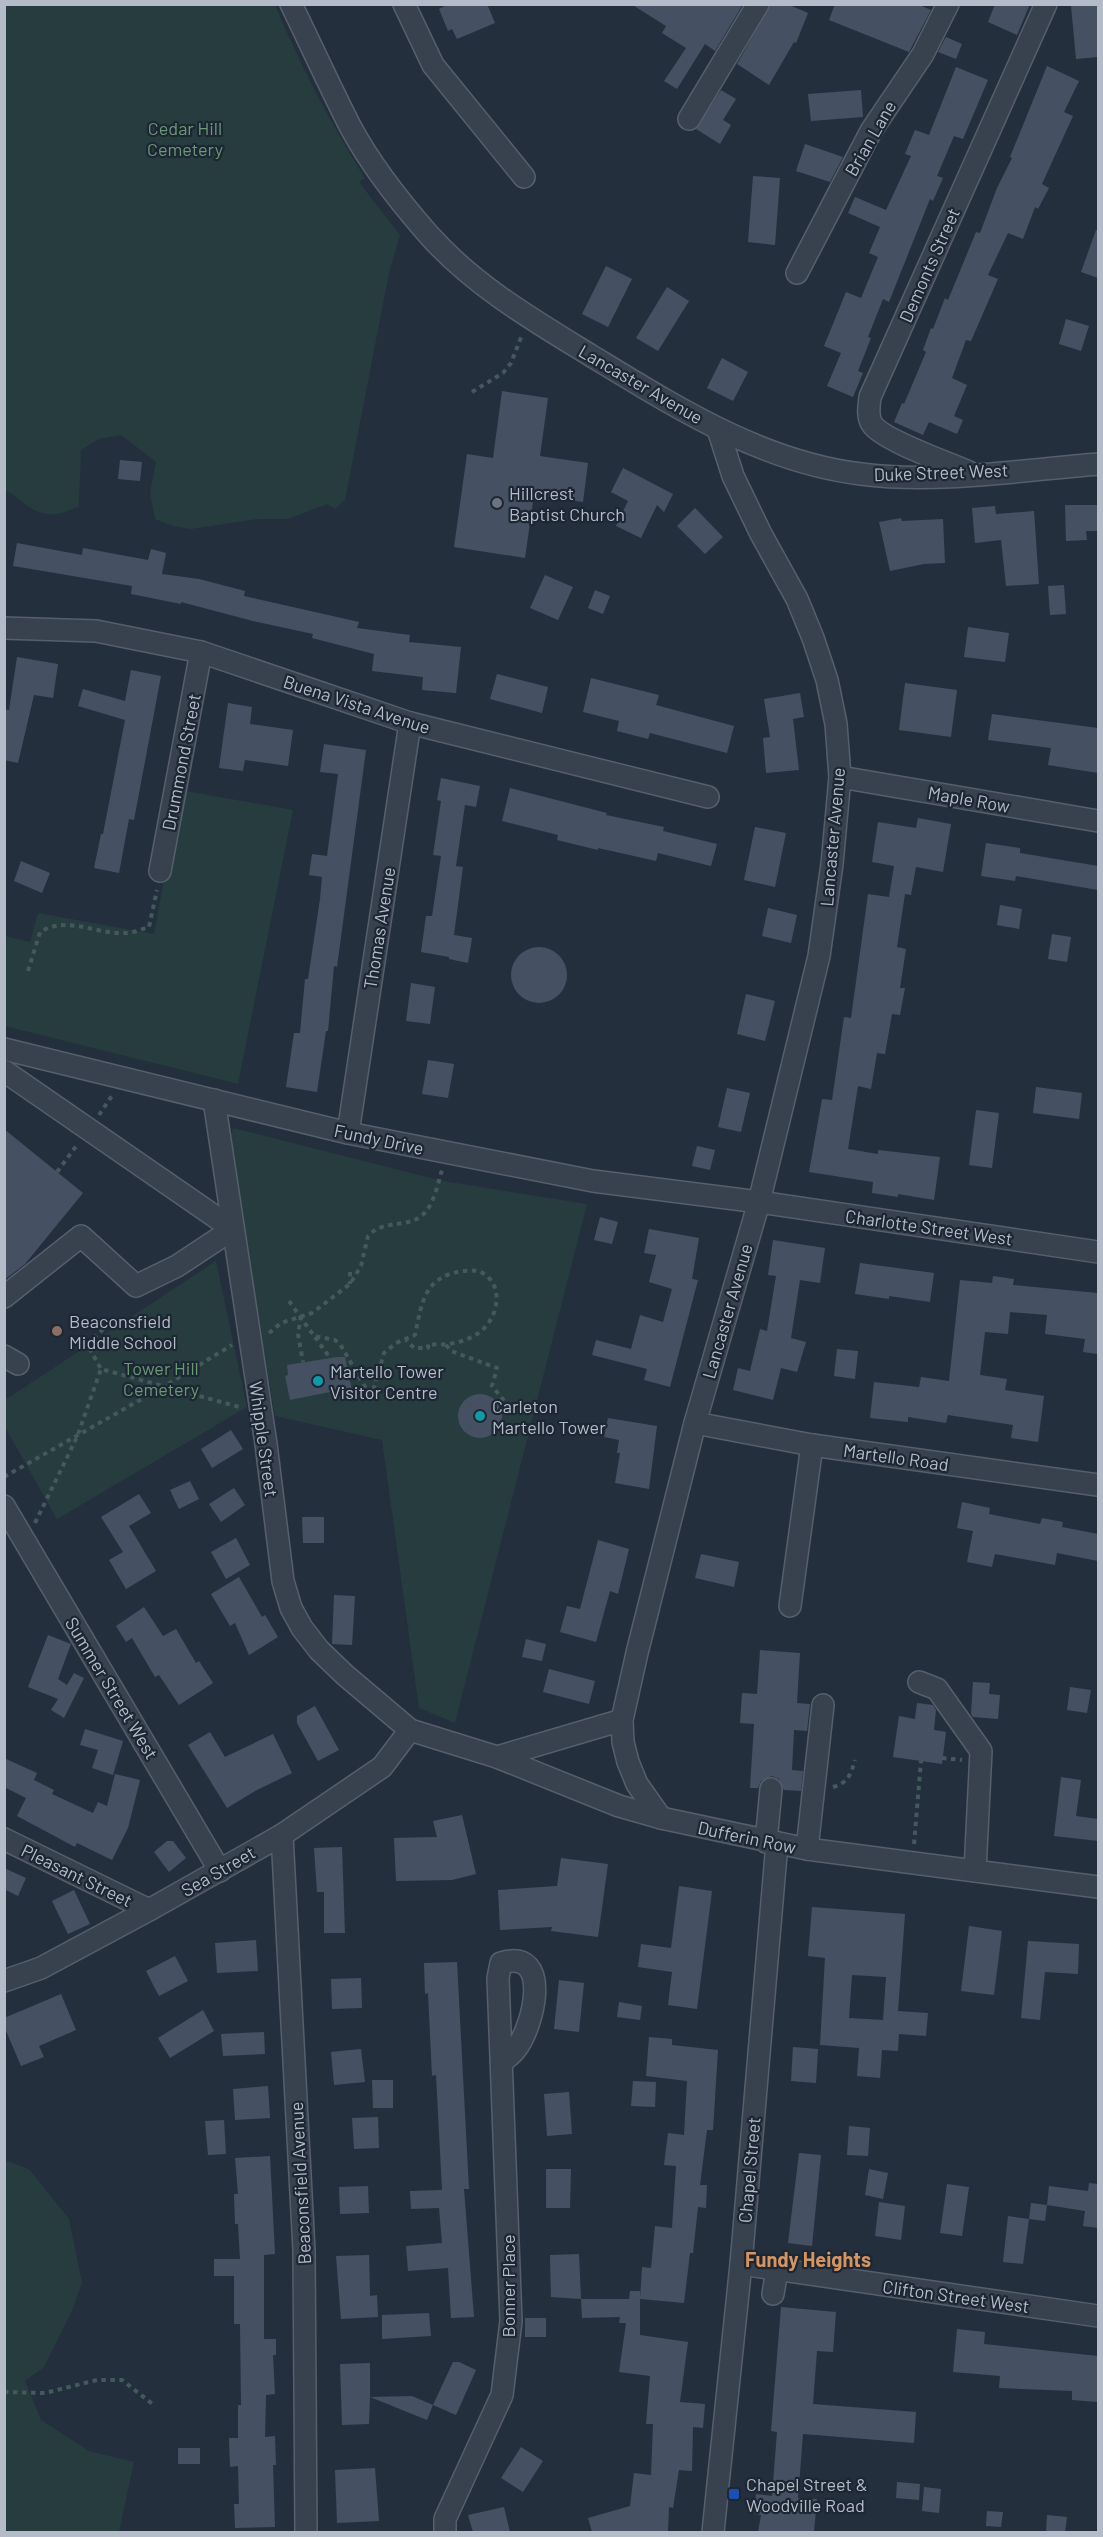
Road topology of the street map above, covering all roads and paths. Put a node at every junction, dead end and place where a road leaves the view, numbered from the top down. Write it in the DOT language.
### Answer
graph roads {
  1 [pos="291,4"];
  2 [pos="404,4"];
  3 [pos="758,4"];
  4 [pos="948,4"];
  5 [pos="1046,4"];
  6 [pos="689,119"];
  7 [pos="524,177"];
  8 [pos="797,273"];
  9 [pos="531,319"];
  10 [pos="472,392"];
  11 [pos="718,429"];
  12 [pos="1098,464"];
  13 [pos="973,474"];
  14 [pos="4,628"];
  15 [pos="201,652"];
  16 [pos="410,723"];
  17 [pos="840,777"];
  18 [pos="708,796"];
  19 [pos="1098,821"];
  20 [pos="160,871"];
  21 [pos="28,972"];
  22 [pos="4,1049"];
  23 [pos="4,1071"];
  24 [pos="214,1100"];
  25 [pos="348,1133"];
  26 [pos="448,1153"];
  27 [pos="759,1202"];
  28 [pos="234,1229"];
  29 [pos="1098,1252"];
  30 [pos="350,1272"];
  31 [pos="350,1284"];
  32 [pos="4,1297"];
  33 [pos="289,1301"];
  34 [pos="301,1316"];
  35 [pos="110,1323"];
  36 [pos="314,1336"];
  37 [pos="406,1340"];
  38 [pos="250,1345"];
  39 [pos="446,1345"];
  40 [pos="330,1358"];
  41 [pos="303,1362"];
  42 [pos="101,1369"];
  43 [pos="163,1387"];
  44 [pos="506,1409"];
  45 [pos="261,1413"];
  46 [pos="695,1423"];
  47 [pos="77,1437"];
  48 [pos="812,1445"];
  49 [pos="4,1477"];
  50 [pos="1098,1485"];
  51 [pos="4,1506"];
  52 [pos="26,1542"];
  53 [pos="790,1606"];
  54 [pos="919,1683"];
  55 [pos="823,1705"];
  56 [pos="622,1720"];
  57 [pos="410,1730"];
  58 [pos="497,1757"];
  59 [pos="855,1760"];
  60 [pos="921,1761"];
  61 [pos="814,1787"];
  62 [pos="771,1789"];
  63 [pos="661,1818"];
  64 [pos="282,1835"];
  65 [pos="4,1839"];
  66 [pos="772,1842"];
  67 [pos="807,1849"];
  68 [pos="912,1863"];
  69 [pos="220,1871"];
  70 [pos="975,1871"];
  71 [pos="1098,1887"];
  72 [pos="149,1910"];
  73 [pos="4,1981"];
  74 [pos="501,2062"];
  75 [pos="741,2264"];
  76 [pos="777,2270"];
  77 [pos="773,2294"];
  78 [pos="1098,2316"];
  79 [pos="4,2392"];
  80 [pos="155,2406"];
  81 [pos="306,2532"];
  82 [pos="445,2532"];
  83 [pos="713,2532"];
  1 -- 9 [label="street, Lancaster Avenue"];
  2 -- 7 [label="street"];
  3 -- 6 [label="street"];
  4 -- 8 [label="street, Brian Lane"];
  5 -- 13 [label="street, Demonts Street"];
  9 -- 10 [label="path"];
  9 -- 11 [label="street, Lancaster Avenue"];
  11 -- 13 [label="street, Duke Street West"];
  11 -- 17 [label="street, Lancaster Avenue"];
  12 -- 13 [label="street, Duke Street West"];
  14 -- 15 [label="street, Buena Vista Avenue"];
  15 -- 16 [label="street, Buena Vista Avenue"];
  15 -- 20 [label="street, Drummond Street"];
  16 -- 18 [label="street, Buena Vista Avenue"];
  16 -- 25 [label="street, Thomas Avenue"];
  17 -- 19 [label="street, Maple Row"];
  17 -- 27 [label="street, Lancaster Avenue"];
  20 -- 21 [label="path"];
  22 -- 24 [label="street, Fundy Drive"];
  23 -- 28 [label="street"];
  24 -- 25 [label="street, Fundy Drive"];
  24 -- 28 [label="street, Whipple Street"];
  25 -- 26 [label="street, Fundy Drive"];
  26 -- 27 [label="street, Fundy Drive"];
  26 -- 31 [label="path"];
  27 -- 29 [label="street, Charlotte Street West"];
  27 -- 46 [label="street, Lancaster Avenue"];
  28 -- 32 [label="street"];
  28 -- 38 [label="street, Whipple Street"];
  30 -- 31 [label="path"];
  31 -- 34 [label="path"];
  33 -- 34 [label="path"];
  34 -- 36 [label="path"];
  34 -- 38 [label="path"];
  34 -- 41 [label="path"];
  35 -- 42 [label="path"];
  36 -- 37 [label="path"];
  36 -- 40 [label="path"];
  37 -- 39 [label="path"];
  37 -- 39 [label="path"];
  38 -- 43 [label="path"];
  38 -- 45 [label="street, Whipple Street"];
  39 -- 44 [label="path"];
  42 -- 43 [label="path"];
  42 -- 47 [label="path"];
  43 -- 45 [label="path"];
  43 -- 47 [label="path"];
  45 -- 57 [label="street, Whipple Street"];
  46 -- 48 [label="street, Martello Road"];
  46 -- 56 [label="street, Lancaster Avenue"];
  47 -- 49 [label="path"];
  47 -- 52 [label="path"];
  48 -- 50 [label="street, Martello Road"];
  48 -- 53 [label="street"];
  51 -- 52 [label="street, Summer Street West"];
  52 -- 69 [label="street, Summer Street West"];
  54 -- 70 [label="street"];
  55 -- 61 [label="street"];
  56 -- 58 [label="street"];
  56 -- 63 [label="street, Lancaster Avenue"];
  57 -- 58 [label="street, Dufferin Row"];
  57 -- 64 [label="street, Sea Street"];
  58 -- 63 [label="street, Dufferin Row"];
  59 -- 61 [label="path"];
  60 -- 68 [label="path"];
  61 -- 67 [label="street"];
  62 -- 66 [label="street, Chapel Street"];
  63 -- 66 [label="street, Dufferin Row"];
  64 -- 69 [label="street, Sea Street"];
  64 -- 81 [label="street, Beaconsfield Avenue"];
  65 -- 72 [label="street, Pleasant Street"];
  66 -- 67 [label="street, Dufferin Row"];
  66 -- 75 [label="street, Chapel Street"];
  67 -- 68 [label="street, Dufferin Row"];
  68 -- 70 [label="street, Dufferin Row"];
  69 -- 72 [label="street, Sea Street"];
  70 -- 71 [label="street, Dufferin Row"];
  72 -- 73 [label="street, Sea Street"];
  74 -- 82 [label="street, Bonner Place"];
  75 -- 76 [label="street, Clifton Street West"];
  75 -- 83 [label="street, Chapel Street"];
  76 -- 77 [label="street"];
  76 -- 78 [label="street, Clifton Street West"];
  79 -- 80 [label="path"];
}
